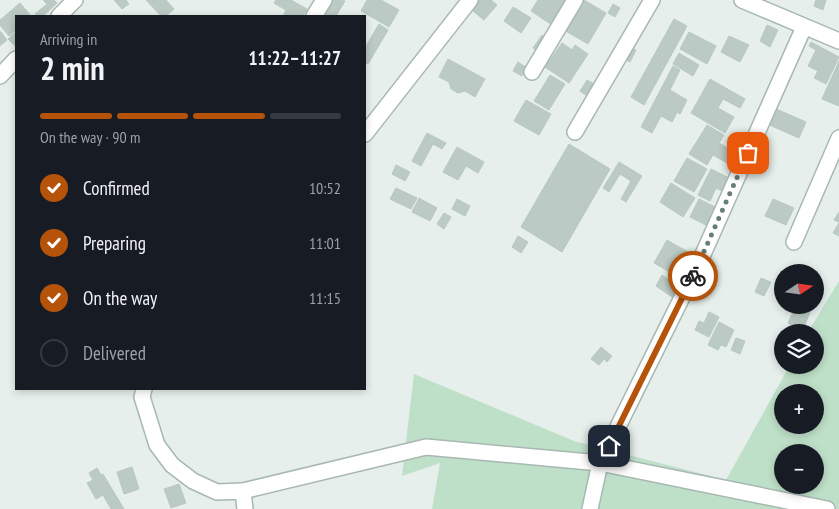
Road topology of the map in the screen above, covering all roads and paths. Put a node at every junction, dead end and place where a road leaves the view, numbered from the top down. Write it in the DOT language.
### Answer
graph roads {
  1 [pos="75,0"];
  2 [pos="324,0"];
  3 [pos="470,0"];
  4 [pos="575,0"];
  5 [pos="652,0"];
  6 [pos="742,0"];
  7 [pos="60,15"];
  8 [pos="315,15"];
  9 [pos="804,27"];
  10 [pos="839,41"];
  11 [pos="15,60"];
  12 [pos="532,72"];
  13 [pos="0,76"];
  14 [pos="575,132"];
  15 [pos="366,133"];
  16 [pos="839,138"];
  17 [pos="794,242"];
  18 [pos="144,390"];
  19 [pos="600,463"];
  20 [pos="243,491"];
  21 [pos="245,509"];
  22 [pos="590,509"];
  23 [pos="827,509"];
  1 -- 7 [label="street"];
  2 -- 8 [label="street"];
  3 -- 15 [label="street"];
  4 -- 12 [label="street"];
  5 -- 14 [label="street"];
  6 -- 9 [label="street"];
  9 -- 10 [label="street"];
  9 -- 19 [label="street"];
  11 -- 13 [label="street"];
  16 -- 17 [label="street"];
  18 -- 20 [label="street"];
  19 -- 20 [label="street"];
  19 -- 22 [label="street"];
  19 -- 23 [label="street"];
  20 -- 21 [label="street"];
}
